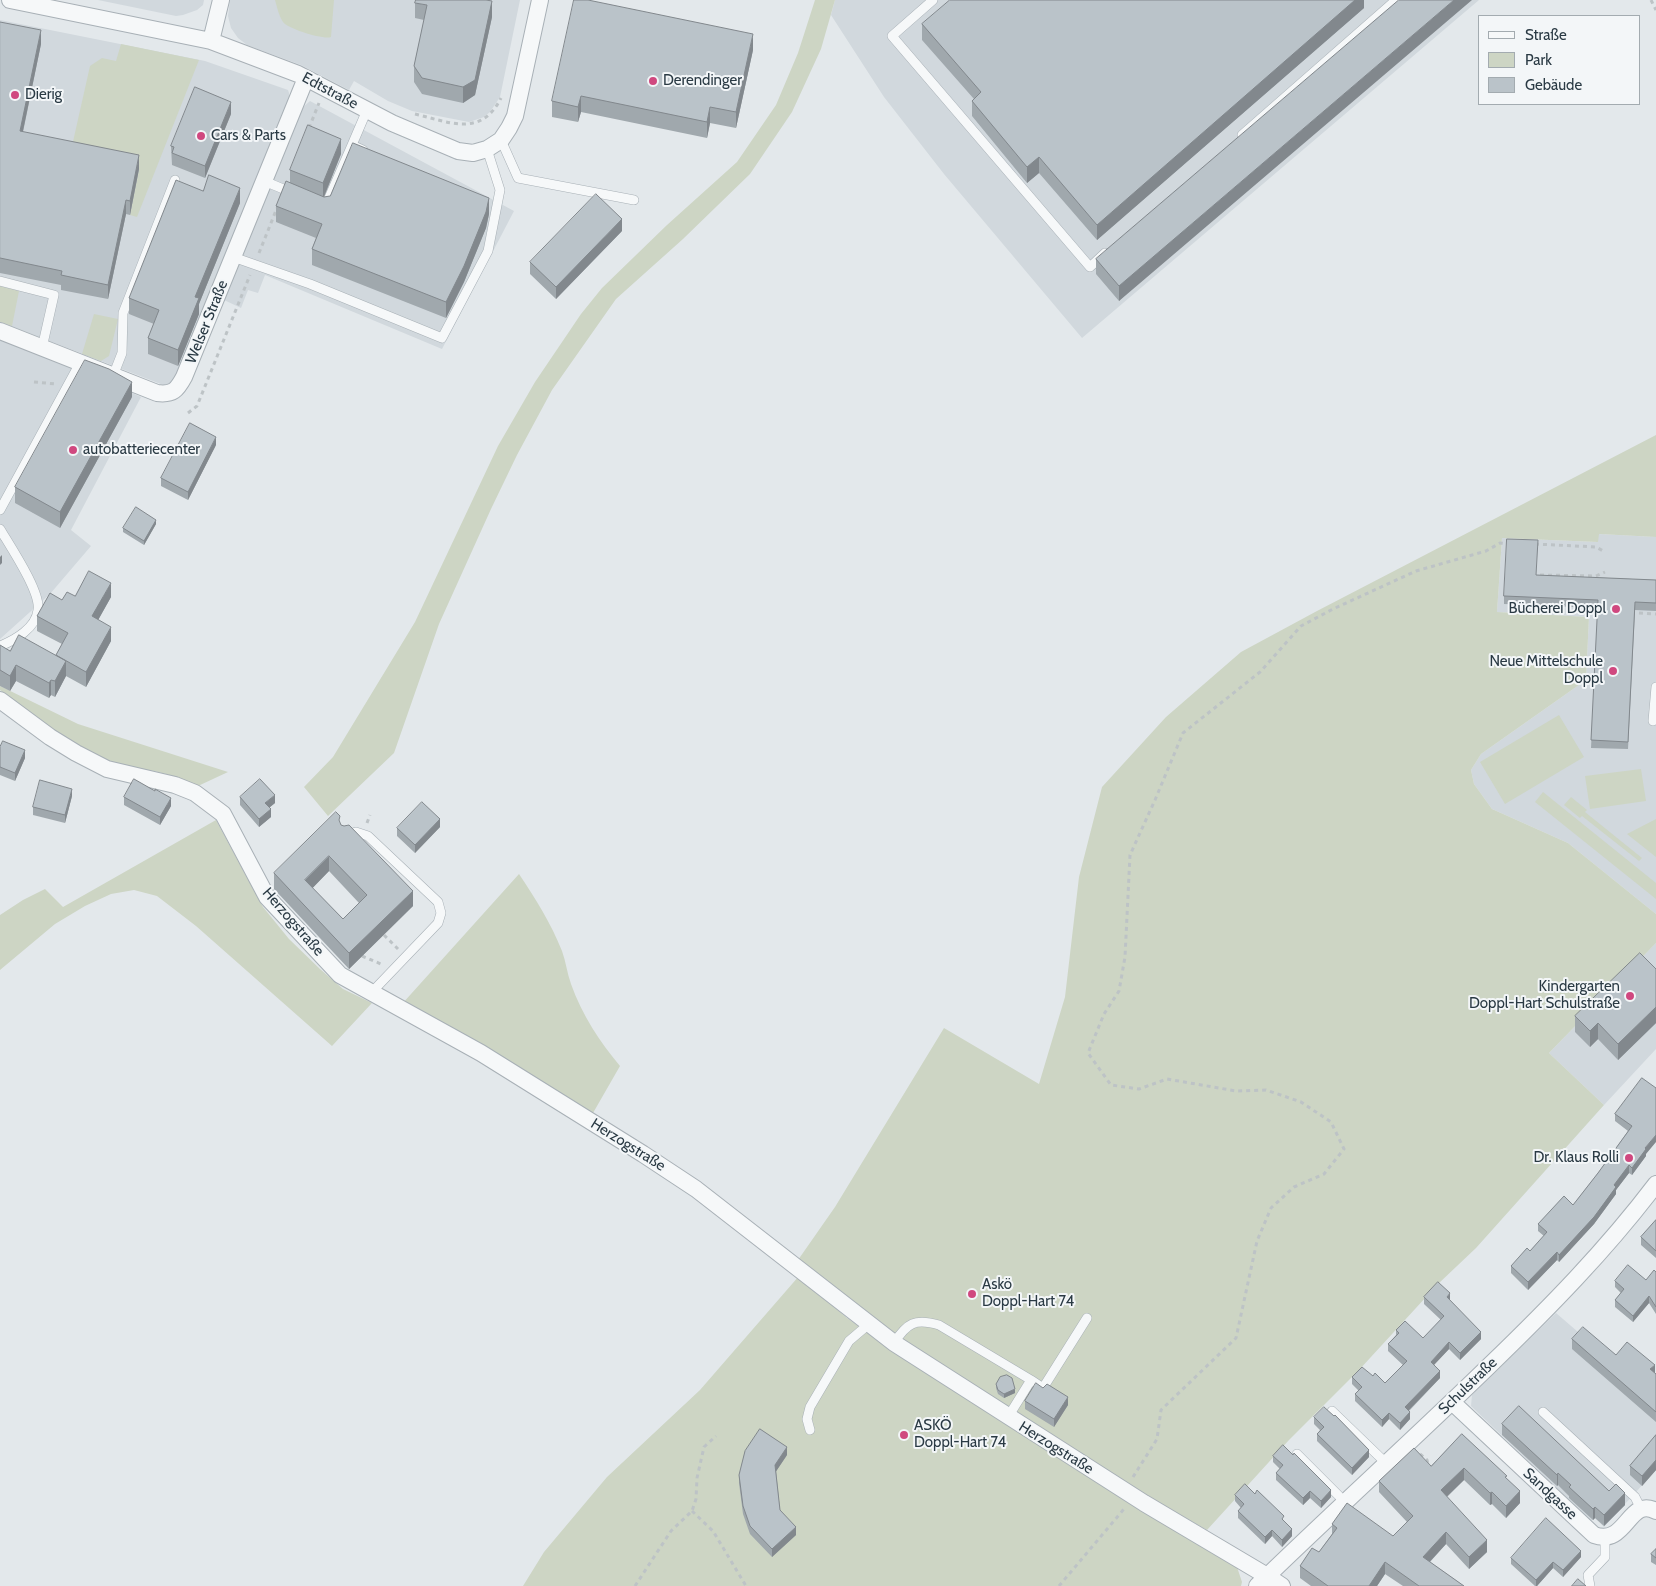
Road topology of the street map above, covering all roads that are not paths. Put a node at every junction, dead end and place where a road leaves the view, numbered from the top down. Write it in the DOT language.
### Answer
graph roads {
  1 [pos="10,0"];
  2 [pos="221,0"];
  3 [pos="540,0"];
  4 [pos="933,0"];
  5 [pos="1396,0"];
  6 [pos="211,41"];
  7 [pos="306,78"];
  8 [pos="367,110"];
  9 [pos="501,140"];
  10 [pos="1232,143"];
  11 [pos="352,145"];
  12 [pos="487,150"];
  13 [pos="370,153"];
  14 [pos="176,180"];
  15 [pos="264,180"];
  16 [pos="301,196"];
  17 [pos="634,200"];
  18 [pos="317,203"];
  19 [pos="487,206"];
  20 [pos="496,210"];
  21 [pos="1112,247"];
  22 [pos="233,257"];
  23 [pos="0,281"];
  24 [pos="0,332"];
  25 [pos="42,348"];
  26 [pos="80,363"];
  27 [pos="113,376"];
  28 [pos="0,510"];
  29 [pos="0,529"];
  30 [pos="0,646"];
  31 [pos="1656,687"];
  32 [pos="0,700"];
  33 [pos="1653,722"];
  34 [pos="345,836"];
  35 [pos="371,993"];
  36 [pos="1656,1184"];
  37 [pos="1087,1318"];
  38 [pos="869,1324"];
  39 [pos="894,1344"];
  40 [pos="1031,1380"];
  41 [pos="1452,1402"];
  42 [pos="1332,1411"];
  43 [pos="1543,1412"];
  44 [pos="1008,1417"];
  45 [pos="810,1430"];
  46 [pos="1297,1454"];
  47 [pos="1387,1464"];
  48 [pos="1344,1504"];
  49 [pos="1649,1510"];
  50 [pos="1604,1538"];
  51 [pos="1262,1581"];
  52 [pos="1282,1586"];
  53 [pos="1590,1586"];
  1 -- 6 [label="street, Edtstraße"];
  2 -- 6 [label="street"];
  3 -- 9 [label="street"];
  4 -- 21 [label="lane"];
  5 -- 10 [label="lane"];
  6 -- 7 [label="street, Edtstraße"];
  7 -- 8 [label="street, Edtstraße"];
  7 -- 15 [label="street, Welser Straße"];
  8 -- 11 [label="lane"];
  8 -- 12 [label="street, Edtstraße"];
  9 -- 12 [label="street"];
  9 -- 17 [label="lane"];
  11 -- 13 [label="lane"];
  11 -- 18 [label="lane"];
  12 -- 20 [label="lane"];
  14 -- 27 [label="lane"];
  15 -- 16 [label="lane"];
  15 -- 22 [label="street, Welser Straße"];
  19 -- 20 [label="lane"];
  20 -- 22 [label="lane"];
  22 -- 27 [label="street, Welser Straße"];
  23 -- 25 [label="lane"];
  24 -- 25 [label="street, Welser Straße"];
  25 -- 26 [label="street, Welser Straße"];
  26 -- 27 [label="street, Welser Straße"];
  26 -- 28 [label="lane"];
  29 -- 30 [label="lane"];
  31 -- 33 [label="lane"];
  32 -- 35 [label="street, Herzogstraße"];
  34 -- 35 [label="lane"];
  35 -- 38 [label="street, Herzogstraße"];
  36 -- 41 [label="street, Schulstraße"];
  37 -- 40 [label="lane"];
  38 -- 39 [label="street, Herzogstraße"];
  38 -- 45 [label="lane"];
  39 -- 40 [label="lane"];
  39 -- 44 [label="street, Herzogstraße"];
  40 -- 44 [label="lane"];
  41 -- 47 [label="street, Schulstraße"];
  41 -- 50 [label="street, Sandgasse"];
  42 -- 47 [label="lane"];
  43 -- 49 [label="lane"];
  44 -- 51 [label="street, Herzogstraße"];
  46 -- 48 [label="lane"];
  47 -- 48 [label="street, Schulstraße"];
  48 -- 51 [label="street, Schulstraße"];
  49 -- 50 [label="street"];
  50 -- 53 [label="lane"];
  51 -- 52 [label="street, Herzogstraße"];
}
